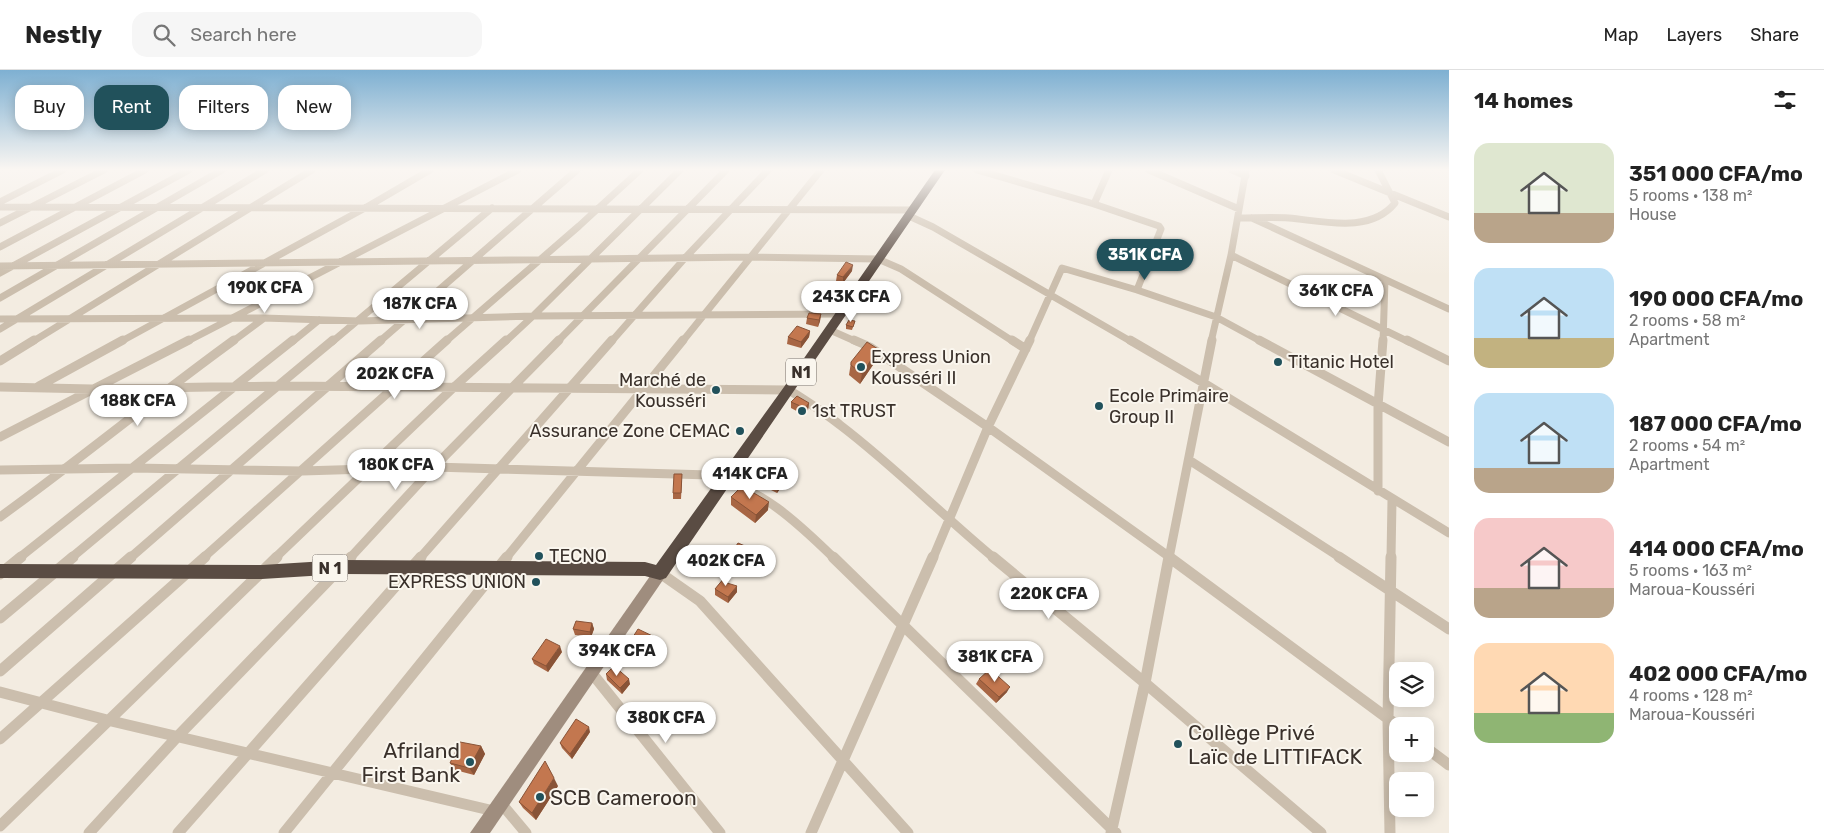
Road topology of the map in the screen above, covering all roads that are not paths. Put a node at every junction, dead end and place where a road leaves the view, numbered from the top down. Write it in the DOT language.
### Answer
graph roads {
  1 [pos="34,206"];
  2 [pos="78,206"];
  3 [pos="123,206"];
  4 [pos="369,206"];
  5 [pos="449,206"];
  6 [pos="537,206"];
  7 [pos="601,206"];
  8 [pos="643,206"];
  9 [pos="690,206"];
  10 [pos="735,206"];
  11 [pos="793,206"];
  12 [pos="916,206"];
  13 [pos="1099,206"];
  14 [pos="1221,206"];
  15 [pos="1240,206"];
  16 [pos="1394,206"];
  17 [pos="1421,206"];
  18 [pos="0,207"];
  19 [pos="31,207"];
  20 [pos="156,207"];
  21 [pos="202,207"];
  22 [pos="248,207"];
  23 [pos="74,208"];
  24 [pos="119,208"];
  25 [pos="365,208"];
  26 [pos="444,208"];
  27 [pos="492,208"];
  28 [pos="534,208"];
  29 [pos="598,208"];
  30 [pos="688,208"];
  31 [pos="639,209"];
  32 [pos="732,209"];
  33 [pos="790,209"];
  34 [pos="911,213"];
  35 [pos="1238,214"];
  36 [pos="1449,217"];
  37 [pos="1252,218"];
  38 [pos="0,223"];
  39 [pos="0,247"];
  40 [pos="1231,255"];
  41 [pos="751,257"];
  42 [pos="639,258"];
  43 [pos="685,258"];
  44 [pos="589,259"];
  45 [pos="878,259"];
  46 [pos="538,260"];
  47 [pos="342,262"];
  48 [pos="427,262"];
  49 [pos="472,262"];
  50 [pos="159,263"];
  51 [pos="263,263"];
  52 [pos="58,264"];
  53 [pos="108,264"];
  54 [pos="0,266"];
  55 [pos="14,266"];
  56 [pos="0,273"];
  57 [pos="1385,280"];
  58 [pos="1137,290"];
  59 [pos="1051,296"];
  60 [pos="0,298"];
  61 [pos="1449,309"];
  62 [pos="842,314"];
  63 [pos="533,316"];
  64 [pos="584,316"];
  65 [pos="636,316"];
  66 [pos="703,316"];
  67 [pos="1216,317"];
  68 [pos="263,318"];
  69 [pos="0,319"];
  70 [pos="67,319"];
  71 [pos="232,319"];
  72 [pos="407,319"];
  73 [pos="470,319"];
  74 [pos="16,320"];
  75 [pos="160,320"];
  76 [pos="319,320"];
  77 [pos="359,321"];
  78 [pos="1384,328"];
  79 [pos="0,329"];
  80 [pos="830,330"];
  81 [pos="1026,349"];
  82 [pos="0,361"];
  83 [pos="1449,361"];
  84 [pos="1202,382"];
  85 [pos="279,386"];
  86 [pos="169,387"];
  87 [pos="329,387"];
  88 [pos="0,388"];
  89 [pos="37,388"];
  90 [pos="233,388"];
  91 [pos="395,388"];
  92 [pos="453,388"];
  93 [pos="645,388"];
  94 [pos="92,389"];
  95 [pos="571,389"];
  96 [pos="512,390"];
  97 [pos="790,390"];
  98 [pos="1378,406"];
  99 [pos="988,427"];
  100 [pos="0,436"];
  101 [pos="1449,442"];
  102 [pos="1189,460"];
  103 [pos="134,468"];
  104 [pos="371,468"];
  105 [pos="434,468"];
  106 [pos="67,469"];
  107 [pos="498,469"];
  108 [pos="0,470"];
  109 [pos="180,470"];
  110 [pos="302,470"];
  111 [pos="231,471"];
  112 [pos="577,471"];
  113 [pos="726,478"];
  114 [pos="1378,491"];
  115 [pos="1392,500"];
  116 [pos="0,517"];
  117 [pos="950,521"];
  118 [pos="1449,533"];
  119 [pos="1170,558"];
  120 [pos="342,567"];
  121 [pos="412,567"];
  122 [pos="498,568"];
  123 [pos="59,570"];
  124 [pos="116,571"];
  125 [pos="2,572"];
  126 [pos="188,572"];
  127 [pos="262,572"];
  128 [pos="660,573"];
  129 [pos="1390,591"];
  130 [pos="0,618"];
  131 [pos="903,627"];
  132 [pos="1449,629"];
  133 [pos="0,671"];
  134 [pos="591,672"];
  135 [pos="1145,683"];
  136 [pos="0,692"];
  137 [pos="41,702"];
  138 [pos="1388,719"];
  139 [pos="107,720"];
  140 [pos="177,737"];
  141 [pos="0,739"];
  142 [pos="247,754"];
  143 [pos="1434,754"];
  144 [pos="844,762"];
  145 [pos="1449,765"];
  146 [pos="332,773"];
  147 [pos="497,806"];
  148 [pos="0,826"];
  149 [pos="1113,832"];
  150 [pos="89,833"];
  151 [pos="178,833"];
  152 [pos="284,833"];
  153 [pos="479,833"];
  154 [pos="526,833"];
  155 [pos="720,833"];
  156 [pos="811,833"];
  157 [pos="908,833"];
  158 [pos="1321,833"];
  159 [pos="1390,833"];
  1 -- 19 [label="street"];
  2 -- 23 [label="street"];
  3 -- 24 [label="street"];
  4 -- 25 [label="street"];
  5 -- 26 [label="street"];
  6 -- 28 [label="street"];
  7 -- 29 [label="street"];
  8 -- 31 [label="street"];
  9 -- 30 [label="street"];
  10 -- 32 [label="street"];
  11 -- 33 [label="street"];
  12 -- 34 [label="highway, N1"];
  13 -- 58 [label="street"];
  14 -- 35 [label="street"];
  15 -- 35 [label="street"];
  16 -- 37 [label="street"];
  17 -- 36 [label="street"];
  18 -- 19 [label="street"];
  19 -- 23 [label="street"];
  19 -- 38 [label="street"];
  20 -- 21 [label="street"];
  20 -- 24 [label="street"];
  20 -- 52 [label="street"];
  21 -- 22 [label="street"];
  21 -- 53 [label="street"];
  22 -- 25 [label="street"];
  22 -- 50 [label="street"];
  23 -- 24 [label="street"];
  23 -- 39 [label="street"];
  24 -- 55 [label="street"];
  25 -- 26 [label="street"];
  25 -- 51 [label="street"];
  26 -- 27 [label="street"];
  26 -- 47 [label="street"];
  27 -- 28 [label="street"];
  27 -- 48 [label="street"];
  28 -- 29 [label="street"];
  28 -- 49 [label="street"];
  29 -- 31 [label="street"];
  29 -- 46 [label="street"];
  30 -- 31 [label="street"];
  30 -- 32 [label="street"];
  30 -- 42 [label="street"];
  31 -- 44 [label="street"];
  32 -- 33 [label="street"];
  32 -- 43 [label="street"];
  33 -- 34 [label="street"];
  33 -- 41 [label="street"];
  34 -- 45 [label="highway, N1"];
  34 -- 59 [label="street"];
  35 -- 37 [label="street"];
  35 -- 40 [label="street"];
  37 -- 57 [label="street"];
  40 -- 67 [label="street"];
  40 -- 78 [label="street"];
  41 -- 43 [label="street"];
  41 -- 45 [label="street"];
  41 -- 66 [label="street"];
  42 -- 43 [label="street"];
  42 -- 44 [label="street"];
  42 -- 64 [label="street"];
  43 -- 65 [label="street"];
  44 -- 46 [label="street"];
  44 -- 63 [label="street"];
  45 -- 62 [label="highway, N1"];
  45 -- 81 [label="street"];
  46 -- 49 [label="street"];
  46 -- 73 [label="street"];
  47 -- 48 [label="street"];
  47 -- 51 [label="street"];
  47 -- 71 [label="street"];
  48 -- 49 [label="street"];
  48 -- 77 [label="street"];
  49 -- 72 [label="street"];
  50 -- 51 [label="street"];
  50 -- 53 [label="street"];
  50 -- 70 [label="street"];
  51 -- 75 [label="street"];
  52 -- 53 [label="street"];
  52 -- 55 [label="street"];
  52 -- 60 [label="street"];
  53 -- 74 [label="street"];
  54 -- 55 [label="street"];
  55 -- 56 [label="street"];
  57 -- 61 [label="street"];
  57 -- 78 [label="street"];
  58 -- 59 [label="street"];
  58 -- 67 [label="street"];
  59 -- 81 [label="street"];
  59 -- 84 [label="street"];
  62 -- 66 [label="street"];
  62 -- 80 [label="highway, N1"];
  63 -- 64 [label="street"];
  63 -- 73 [label="street"];
  63 -- 92 [label="street"];
  64 -- 65 [label="street"];
  64 -- 96 [label="street"];
  65 -- 66 [label="street"];
  65 -- 95 [label="street"];
  66 -- 93 [label="street"];
  67 -- 84 [label="street"];
  67 -- 98 [label="street"];
  68 -- 71 [label="street"];
  68 -- 76 [label="street"];
  68 -- 86 [label="street"];
  69 -- 74 [label="street"];
  70 -- 74 [label="street"];
  70 -- 75 [label="street"];
  70 -- 82 [label="street"];
  71 -- 75 [label="street"];
  71 -- 94 [label="street"];
  72 -- 73 [label="street"];
  72 -- 77 [label="street"];
  72 -- 87 [label="street"];
  73 -- 91 [label="street"];
  74 -- 79 [label="street"];
  75 -- 89 [label="street"];
  76 -- 77 [label="street"];
  76 -- 90 [label="street"];
  77 -- 85 [label="street"];
  78 -- 83 [label="street"];
  78 -- 98 [label="street"];
  80 -- 97 [label="highway, N1"];
  80 -- 99 [label="street"];
  81 -- 99 [label="street"];
  84 -- 102 [label="street"];
  84 -- 114 [label="street"];
  85 -- 87 [label="street"];
  85 -- 90 [label="street"];
  85 -- 109 [label="street"];
  86 -- 90 [label="street"];
  86 -- 94 [label="street"];
  86 -- 106 [label="street"];
  87 -- 91 [label="street"];
  87 -- 111 [label="street"];
  88 -- 89 [label="street"];
  89 -- 94 [label="street"];
  90 -- 103 [label="street"];
  91 -- 92 [label="street"];
  91 -- 110 [label="street"];
  92 -- 96 [label="street"];
  92 -- 104 [label="street"];
  93 -- 95 [label="street"];
  93 -- 97 [label="street"];
  93 -- 112 [label="street"];
  94 -- 100 [label="street"];
  95 -- 96 [label="street"];
  95 -- 107 [label="street"];
  96 -- 105 [label="street"];
  97 -- 113 [label="highway, N1"];
  97 -- 117 [label="street"];
  98 -- 101 [label="street"];
  98 -- 114 [label="street"];
  99 -- 117 [label="street"];
  99 -- 119 [label="street"];
  102 -- 119 [label="street"];
  102 -- 129 [label="street"];
  103 -- 106 [label="street"];
  103 -- 109 [label="street"];
  103 -- 125 [label="street"];
  104 -- 105 [label="street"];
  104 -- 110 [label="street"];
  104 -- 127 [label="street"];
  105 -- 107 [label="street"];
  105 -- 120 [label="street"];
  106 -- 108 [label="street"];
  106 -- 116 [label="street"];
  107 -- 112 [label="street"];
  107 -- 121 [label="street"];
  109 -- 111 [label="street"];
  109 -- 123 [label="street"];
  110 -- 111 [label="street"];
  110 -- 126 [label="street"];
  111 -- 124 [label="street"];
  112 -- 113 [label="street"];
  112 -- 122 [label="street"];
  113 -- 128 [label="highway, N1"];
  113 -- 131 [label="street"];
  114 -- 115 [label="street"];
  115 -- 118 [label="street"];
  115 -- 129 [label="street"];
  117 -- 131 [label="street"];
  117 -- 135 [label="street"];
  119 -- 135 [label="street"];
  119 -- 138 [label="street"];
  120 -- 121 [label="highway, N 1"];
  120 -- 127 [label="highway, N 1"];
  120 -- 140 [label="street"];
  121 -- 122 [label="highway, N 1"];
  121 -- 142 [label="street"];
  122 -- 128 [label="highway, N 1"];
  122 -- 146 [label="street"];
  123 -- 124 [label="highway, N 1"];
  123 -- 125 [label="highway, N 1"];
  123 -- 130 [label="street"];
  124 -- 126 [label="highway, N 1"];
  124 -- 133 [label="street"];
  126 -- 127 [label="highway, N 1"];
  126 -- 137 [label="street"];
  127 -- 139 [label="street"];
  128 -- 134 [label="street"];
  128 -- 144 [label="street"];
  129 -- 132 [label="street"];
  129 -- 138 [label="street"];
  131 -- 144 [label="street"];
  131 -- 149 [label="street"];
  134 -- 147 [label="street"];
  134 -- 155 [label="street"];
  135 -- 149 [label="street"];
  135 -- 158 [label="street"];
  136 -- 137 [label="street"];
  137 -- 139 [label="street"];
  137 -- 141 [label="street"];
  138 -- 159 [label="street"];
  139 -- 140 [label="street"];
  139 -- 148 [label="street"];
  140 -- 142 [label="street"];
  140 -- 150 [label="street"];
  142 -- 146 [label="street"];
  142 -- 151 [label="street"];
  143 -- 145 [label="street"];
  144 -- 156 [label="street"];
  144 -- 157 [label="street"];
  146 -- 147 [label="street"];
  146 -- 152 [label="street"];
  147 -- 153 [label="street"];
  147 -- 154 [label="street"];
}
